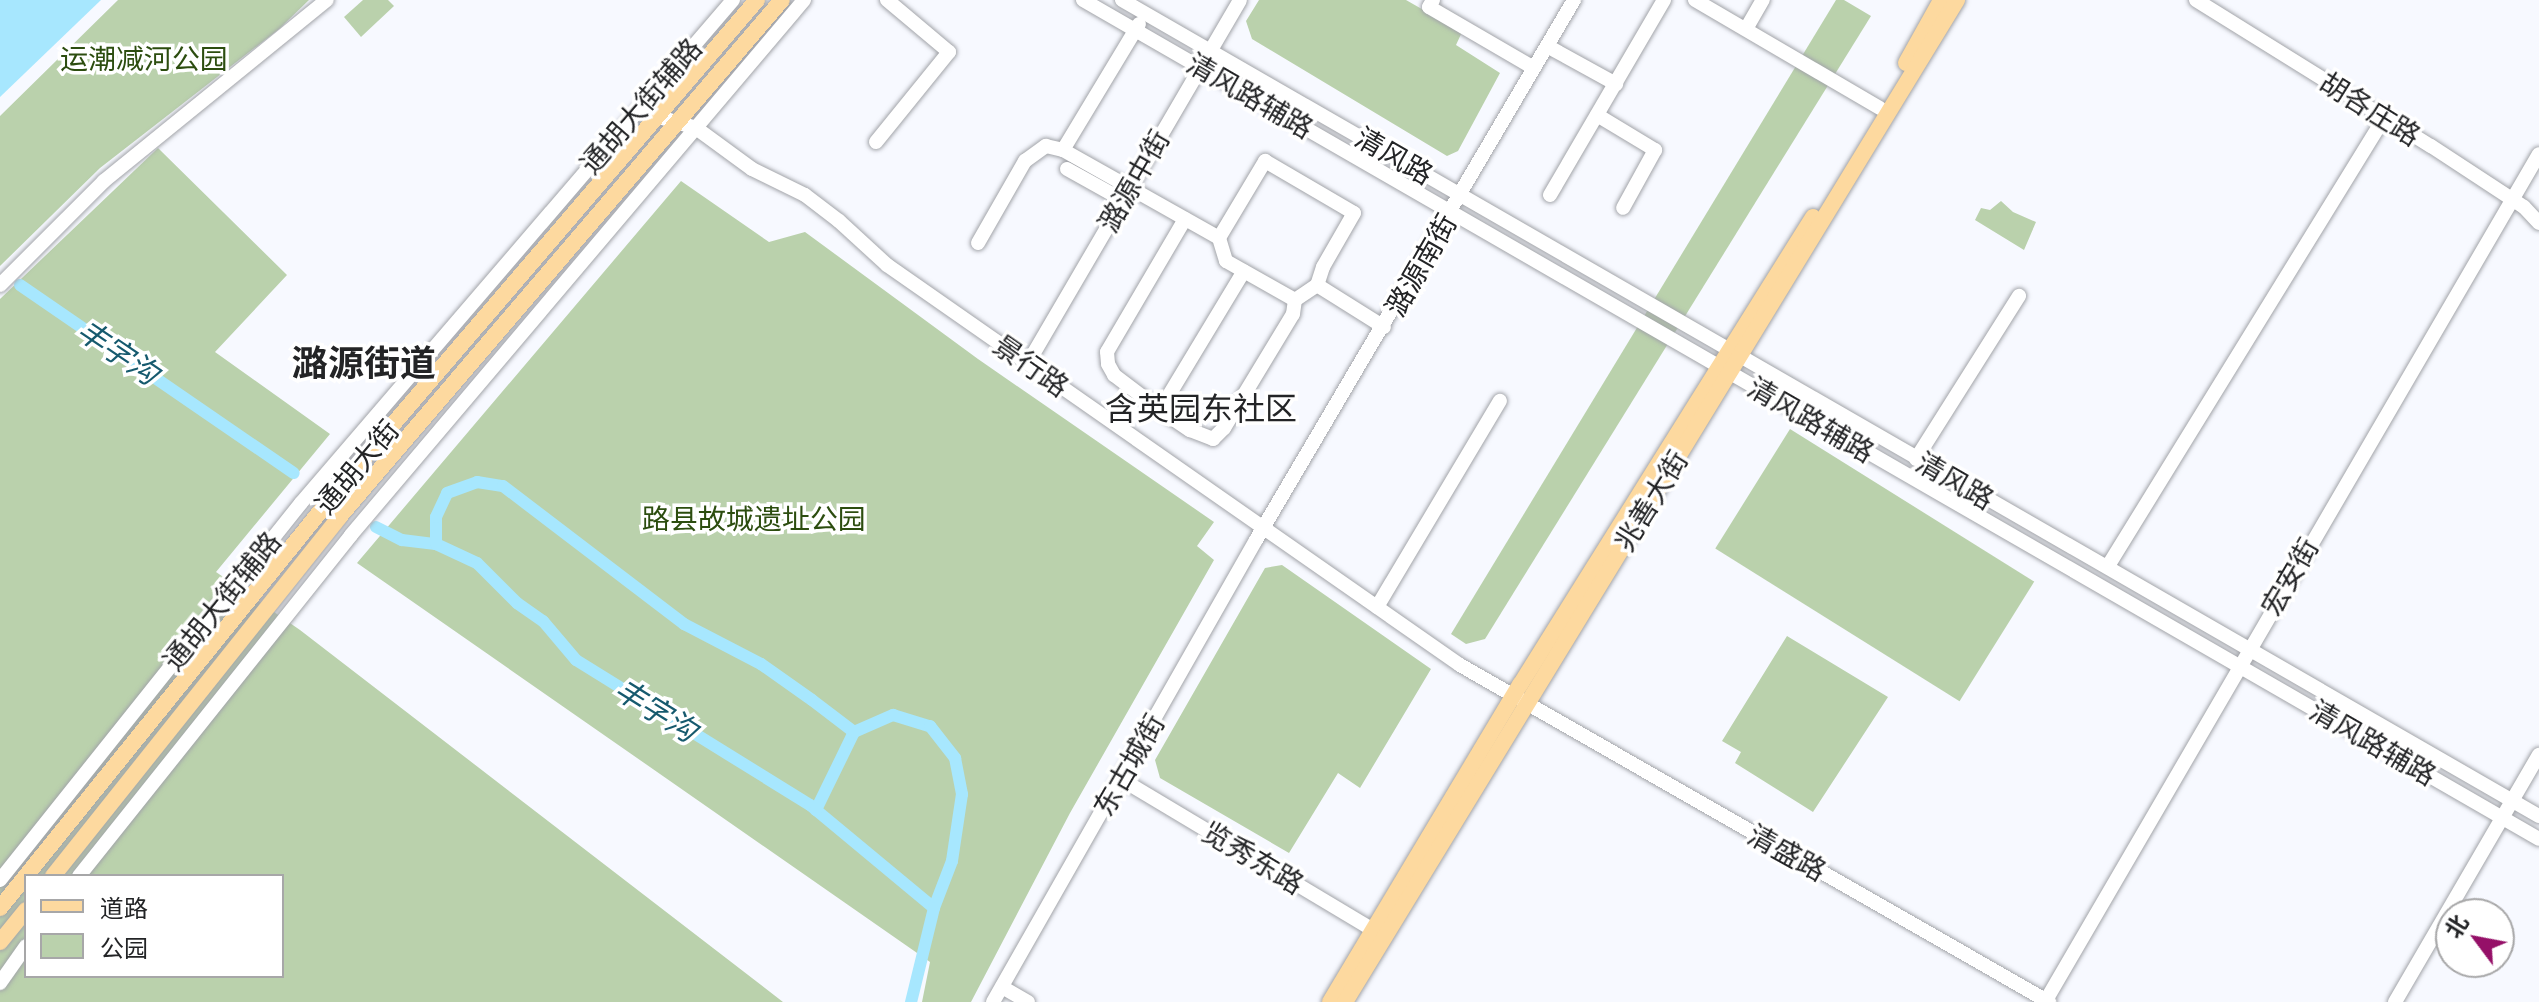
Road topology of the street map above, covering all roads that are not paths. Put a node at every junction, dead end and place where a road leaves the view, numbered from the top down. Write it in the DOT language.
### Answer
graph roads {
  1 [pos="327,0"];
  2 [pos="733,0"];
  3 [pos="757,0"];
  4 [pos="782,0"];
  5 [pos="804,0"];
  6 [pos="887,0"];
  7 [pos="1083,0"];
  8 [pos="1122,0"];
  9 [pos="1240,0"];
  10 [pos="1433,0"];
  11 [pos="1574,0"];
  12 [pos="1664,0"];
  13 [pos="1695,0"];
  14 [pos="1763,0"];
  15 [pos="1941,0"];
  16 [pos="1957,0"];
  17 [pos="2196,0"];
  18 [pos="1146,14"];
  19 [pos="1746,29"];
  20 [pos="1136,30"];
  21 [pos="1547,46"];
  22 [pos="1210,51"];
  23 [pos="1201,67"];
  24 [pos="1534,68"];
  25 [pos="1616,84"];
  26 [pos="1880,108"];
  27 [pos="1597,115"];
  28 [pos="656,116"];
  29 [pos="2384,118"];
  30 [pos="677,122"];
  31 [pos="696,128"];
  32 [pos="876,142"];
  33 [pos="1063,150"];
  34 [pos="2539,154"];
  35 [pos="1067,169"];
  36 [pos="1126,194"];
  37 [pos="1462,194"];
  38 [pos="1550,195"];
  39 [pos="2511,199"];
  40 [pos="1623,208"];
  41 [pos="1452,212"];
  42 [pos="1185,219"];
  43 [pos="2539,223"];
  44 [pos="1219,238"];
  45 [pos="978,243"];
  46 [pos="1244,271"];
  47 [pos="0,285"];
  48 [pos="1317,285"];
  49 [pos="2019,296"];
  50 [pos="1295,300"];
  51 [pos="1384,327"];
  52 [pos="1735,355"];
  53 [pos="1028,363"];
  54 [pos="1725,371"];
  55 [pos="1500,401"];
  56 [pos="1160,410"];
  57 [pos="1916,459"];
  58 [pos="1264,527"];
  59 [pos="2108,566"];
  60 [pos="1377,607"];
  61 [pos="2248,649"];
  62 [pos="2239,666"];
  63 [pos="1520,698"];
  64 [pos="2539,755"];
  65 [pos="1121,779"];
  66 [pos="2512,801"];
  67 [pos="2539,816"];
  68 [pos="2503,819"];
  69 [pos="2539,839"];
  70 [pos="27,874"];
  71 [pos="55,874"];
  72 [pos="81,874"];
  73 [pos="24,878"];
  74 [pos="0,880"];
  75 [pos="0,908"];
  76 [pos="24,912"];
  77 [pos="1380,934"];
  78 [pos="0,942"];
  79 [pos="24,949"];
  80 [pos="0,983"];
  81 [pos="1002,987"];
  82 [pos="2047,1001"];
  83 [pos="993,1002"];
  84 [pos="1028,1002"];
  85 [pos="1330,1002"];
  86 [pos="1345,1002"];
  87 [pos="2395,1002"];
  1 -- 47 [label="street"];
  2 -- 74 [label="street, 通胡大街辅路"];
  3 -- 28 [label="main road, 通胡大街"];
  4 -- 30 [label="main road, 通胡大街"];
  5 -- 31 [label="street, 通胡大街辅路"];
  6 -- 32 [label="street"];
  7 -- 20 [label="street, 清风路辅路"];
  8 -- 18 [label="street, 清风路"];
  9 -- 22 [label="street, 潞源中街"];
  10 -- 24 [label="street"];
  11 -- 21 [label="street, 潞源南街"];
  12 -- 25 [label="street"];
  13 -- 19 [label="street"];
  14 -- 19 [label="street"];
  15 -- 26 [label="main road, 兆善大街"];
  16 -- 52 [label="main road, 兆善大街"];
  17 -- 29 [label="street, 胡各庄路"];
  18 -- 20 [label="street"];
  18 -- 22 [label="street, 清风路"];
  19 -- 26 [label="street"];
  20 -- 23 [label="street, 清风路辅路"];
  20 -- 33 [label="street"];
  21 -- 24 [label="street, 潞源南街"];
  21 -- 25 [label="street"];
  22 -- 23 [label="street, 潞源中街"];
  22 -- 37 [label="street, 清风路"];
  23 -- 36 [label="street, 潞源中街"];
  23 -- 41 [label="street, 清风路辅路"];
  24 -- 37 [label="street, 潞源南街"];
  25 -- 27 [label="street"];
  26 -- 52 [label="main road, 兆善大街"];
  27 -- 38 [label="street"];
  27 -- 40 [label="street"];
  28 -- 30 [label="street, 景行路"];
  28 -- 70 [label="main road, 通胡大街"];
  29 -- 39 [label="street, 胡各庄路"];
  29 -- 59 [label="street"];
  30 -- 31 [label="street, 景行路"];
  30 -- 71 [label="main road, 通胡大街"];
  31 -- 53 [label="street, 景行路"];
  31 -- 72 [label="street, 通胡大街辅路"];
  33 -- 36 [label="street"];
  33 -- 45 [label="street"];
  34 -- 39 [label="street, 宏安街"];
  35 -- 36 [label="street"];
  36 -- 42 [label="street"];
  36 -- 53 [label="street, 潞源中街"];
  37 -- 41 [label="street, 潞源南街"];
  37 -- 52 [label="street, 清风路"];
  39 -- 43 [label="street, 胡各庄路"];
  39 -- 61 [label="street, 宏安街"];
  41 -- 51 [label="street, 潞源南街"];
  41 -- 54 [label="street, 清风路辅路"];
  42 -- 44 [label="street"];
  42 -- 56 [label="street"];
  44 -- 46 [label="street"];
  44 -- 48 [label="street"];
  46 -- 50 [label="street"];
  46 -- 56 [label="street"];
  48 -- 50 [label="street"];
  48 -- 51 [label="street"];
  49 -- 57 [label="street"];
  50 -- 56 [label="street"];
  51 -- 58 [label="street, 潞源南街"];
  52 -- 54 [label="main road, 兆善大街"];
  52 -- 57 [label="street, 清风路"];
  53 -- 58 [label="street, 景行路"];
  54 -- 62 [label="street, 清风路辅路"];
  54 -- 63 [label="main road, 兆善大街"];
  55 -- 60 [label="street"];
  57 -- 59 [label="street, 清风路"];
  58 -- 60 [label="street, 景行路"];
  58 -- 65 [label="street, 东古城街"];
  59 -- 61 [label="street, 清风路"];
  60 -- 63 [label="street, 景行路"];
  61 -- 62 [label="street, 宏安街"];
  61 -- 66 [label="street, 清风路"];
  62 -- 68 [label="street, 清风路辅路"];
  62 -- 82 [label="street, 宏安街"];
  63 -- 77 [label="main road, 兆善大街"];
  63 -- 82 [label="street, 清盛路"];
  64 -- 66 [label="street"];
  65 -- 77 [label="street, 览秀东路"];
  65 -- 81 [label="street, 东古城街"];
  66 -- 67 [label="street, 清风路"];
  66 -- 68 [label="street"];
  68 -- 69 [label="street, 清风路辅路"];
  68 -- 87 [label="street"];
  73 -- 75 [label="main road, 通胡大街"];
  76 -- 78 [label="main road"];
  77 -- 85 [label="main road, 兆善大街"];
  77 -- 86 [label="main road, 兆善大街"];
  79 -- 80 [label="street"];
  81 -- 83 [label="street, 东古城街"];
  81 -- 84 [label="street"];
}
